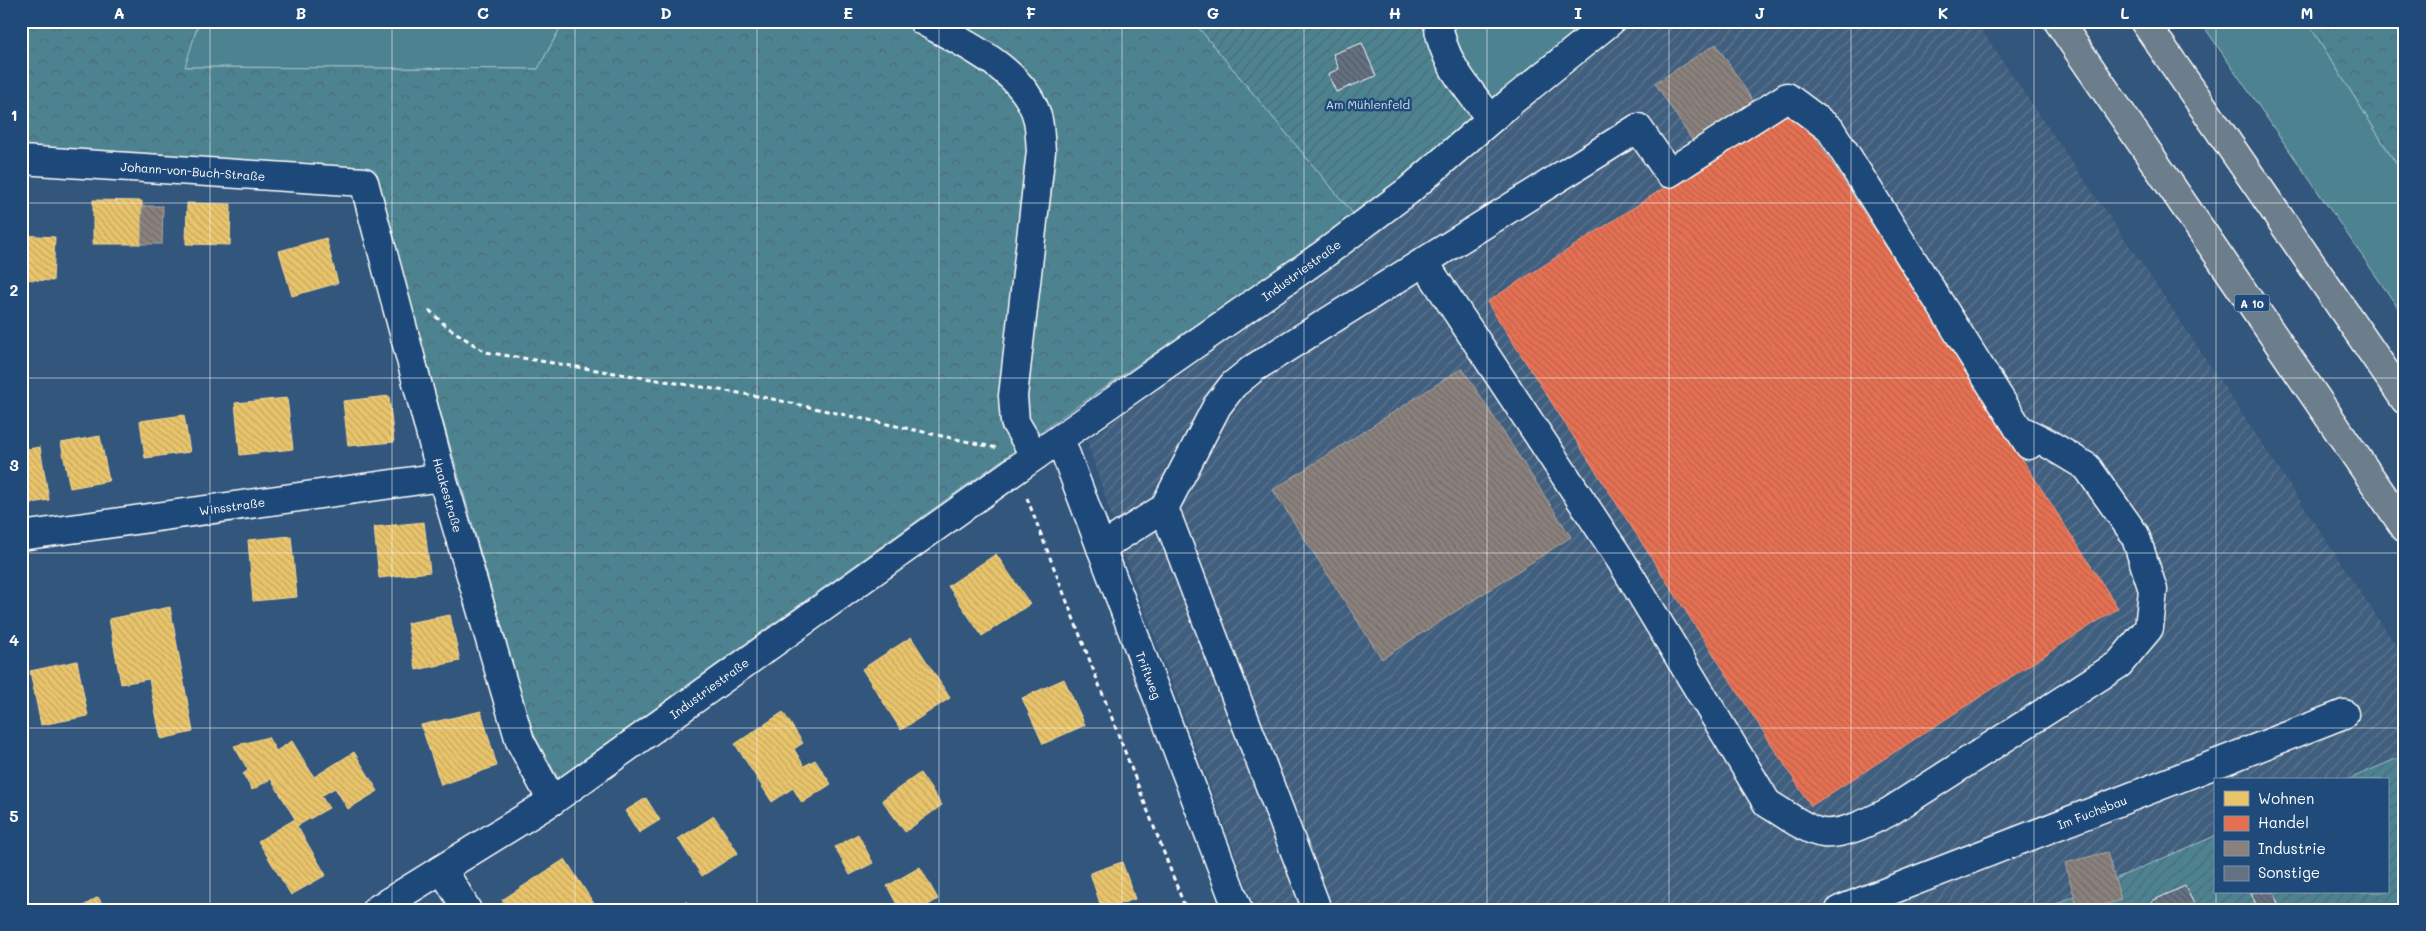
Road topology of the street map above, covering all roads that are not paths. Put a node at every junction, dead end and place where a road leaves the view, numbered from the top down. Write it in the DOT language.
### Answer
graph roads {
  1 [pos="923,21"];
  2 [pos="1438,21"];
  3 [pos="1611,21"];
  4 [pos="2058,21"];
  5 [pos="2144,21"];
  6 [pos="1491,119"];
  7 [pos="21,160"];
  8 [pos="364,182"];
  9 [pos="1424,262"];
  10 [pos="2405,400"];
  11 [pos="1060,439"];
  12 [pos="1025,463"];
  13 [pos="442,477"];
  14 [pos="1164,508"];
  15 [pos="2405,528"];
  16 [pos="21,536"];
  17 [pos="1101,548"];
  18 [pos="2344,714"];
  19 [pos="552,801"];
  20 [pos="443,870"];
  21 [pos="1315,904"];
  22 [pos="376,910"];
  23 [pos="467,910"];
  24 [pos="1238,910"];
  25 [pos="1840,910"];
  1 -- 12 [label="street"];
  2 -- 6 [label="street"];
  3 -- 6 [label="street, Industriestraße"];
  4 -- 15 [label="highway, A 10"];
  5 -- 10 [label="highway"];
  6 -- 11 [label="street, Industriestraße"];
  7 -- 8 [label="street, Johann-von-Buch-Straße"];
  8 -- 13 [label="street, Haakestraße"];
  9 -- 9 [label="street"];
  9 -- 14 [label="street"];
  11 -- 12 [label="street, Industriestraße"];
  11 -- 17 [label="street, Triftweg"];
  12 -- 19 [label="street, Industriestraße"];
  13 -- 16 [label="street, Winsstraße"];
  13 -- 19 [label="street, Haakestraße"];
  14 -- 17 [label="street"];
  14 -- 21 [label="street"];
  17 -- 24 [label="street, Triftweg"];
  18 -- 25 [label="street, Im Fuchsbau"];
  19 -- 20 [label="street, Industriestraße"];
  20 -- 22 [label="street, Industriestraße"];
  20 -- 23 [label="street"];
}
